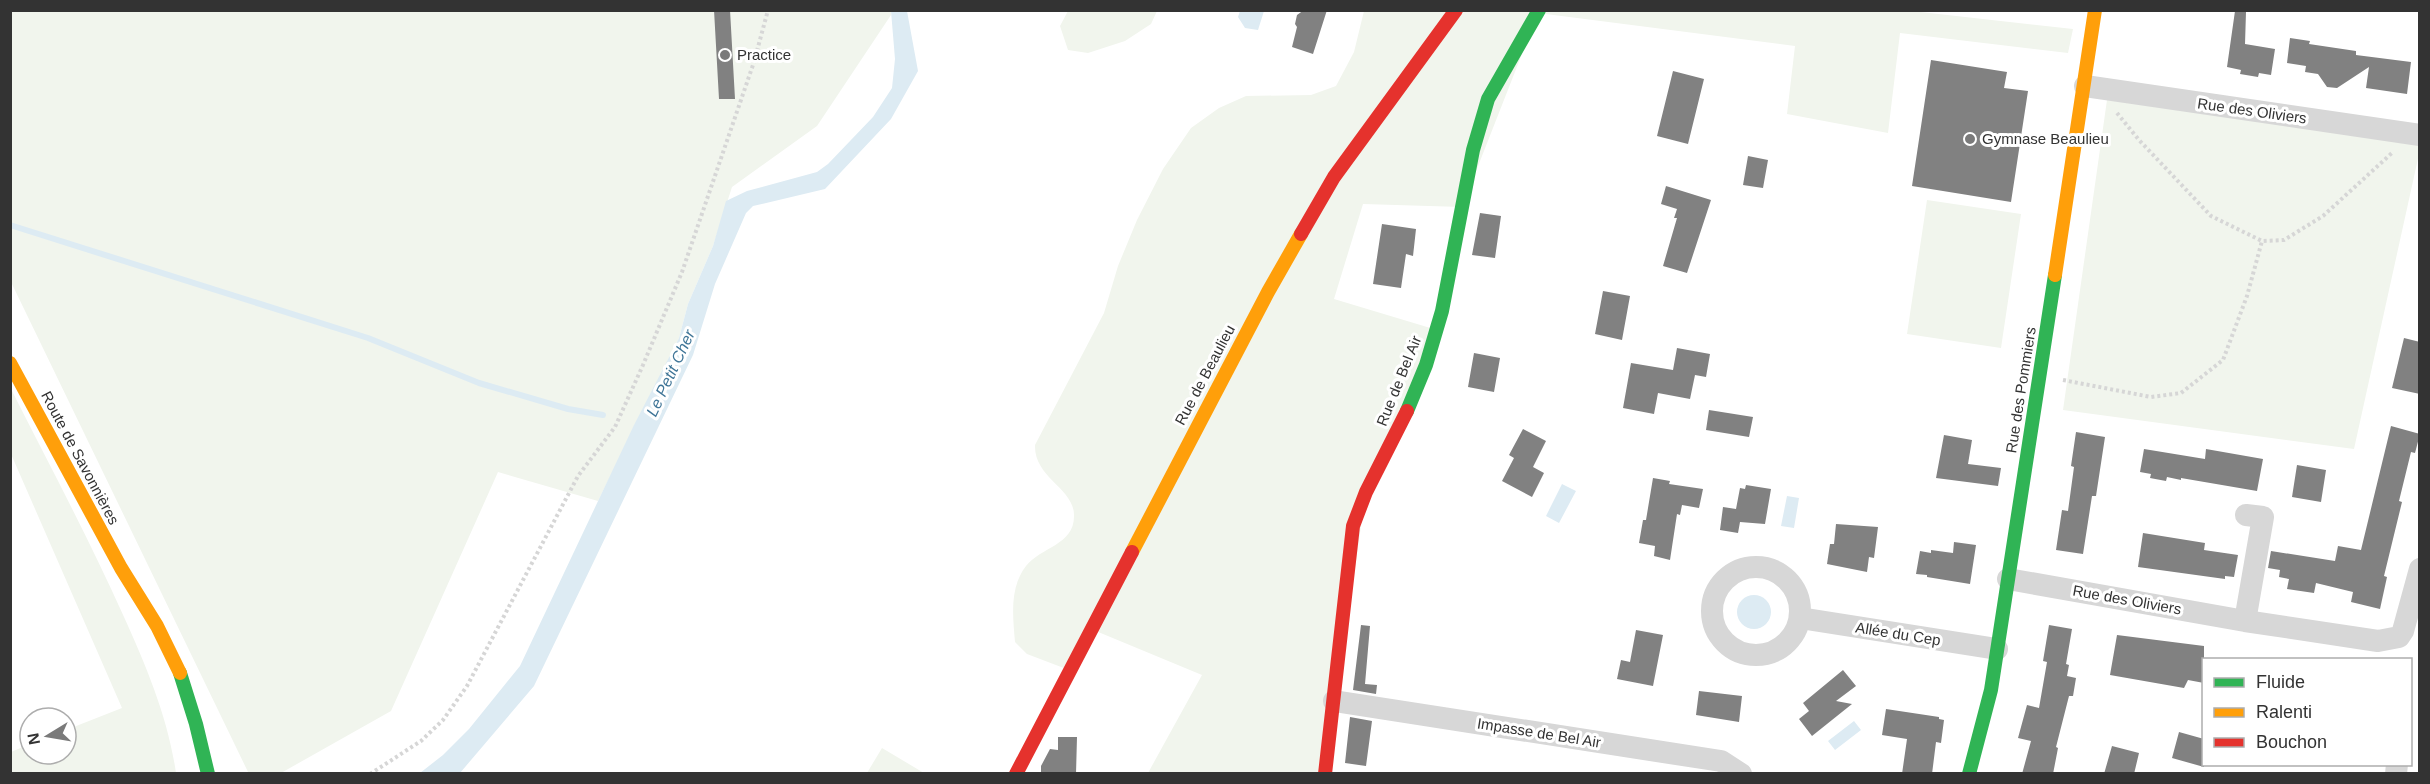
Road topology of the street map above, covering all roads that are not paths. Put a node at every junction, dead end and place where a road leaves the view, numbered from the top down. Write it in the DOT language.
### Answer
graph roads {
  1 [pos="1456,10"];
  2 [pos="1539,10"];
  3 [pos="2095,10"];
  4 [pos="2085,86"];
  5 [pos="2414,134"];
  6 [pos="10,363"];
  7 [pos="2246,514"];
  8 [pos="121,568"];
  9 [pos="2420,569"];
  10 [pos="2008,579"];
  11 [pos="1800,618"];
  12 [pos="2245,621"];
  13 [pos="149,641"];
  14 [pos="1997,650"];
  15 [pos="1334,701"];
  16 [pos="208,774"];
  17 [pos="1016,774"];
  18 [pos="1325,774"];
  19 [pos="1741,774"];
  20 [pos="1969,774"];
  1 -- 17 [label="street, Rue de Beaulieu"];
  2 -- 15 [label="street, Rue de Bel Air"];
  3 -- 4 [label="street, Rue des Pommiers"];
  4 -- 5 [label="street, Rue des Oliviers"];
  4 -- 10 [label="street, Rue des Pommiers"];
  6 -- 8 [label="street, Route de Savonnières"];
  7 -- 12 [label="street"];
  8 -- 13 [label="street, Route de Savonnières"];
  8 -- 16 [label="street, Route de Savonnières"];
  9 -- 12 [label="street, Rue des Oliviers"];
  10 -- 12 [label="street, Rue des Oliviers"];
  10 -- 14 [label="street, Rue des Pommiers"];
  11 -- 14 [label="street, Allée du Cep"];
  14 -- 20 [label="street, Rue des Pommiers"];
  15 -- 18 [label="street, Rue de Bel Air"];
  15 -- 19 [label="street, Impasse de Bel Air"];
}
